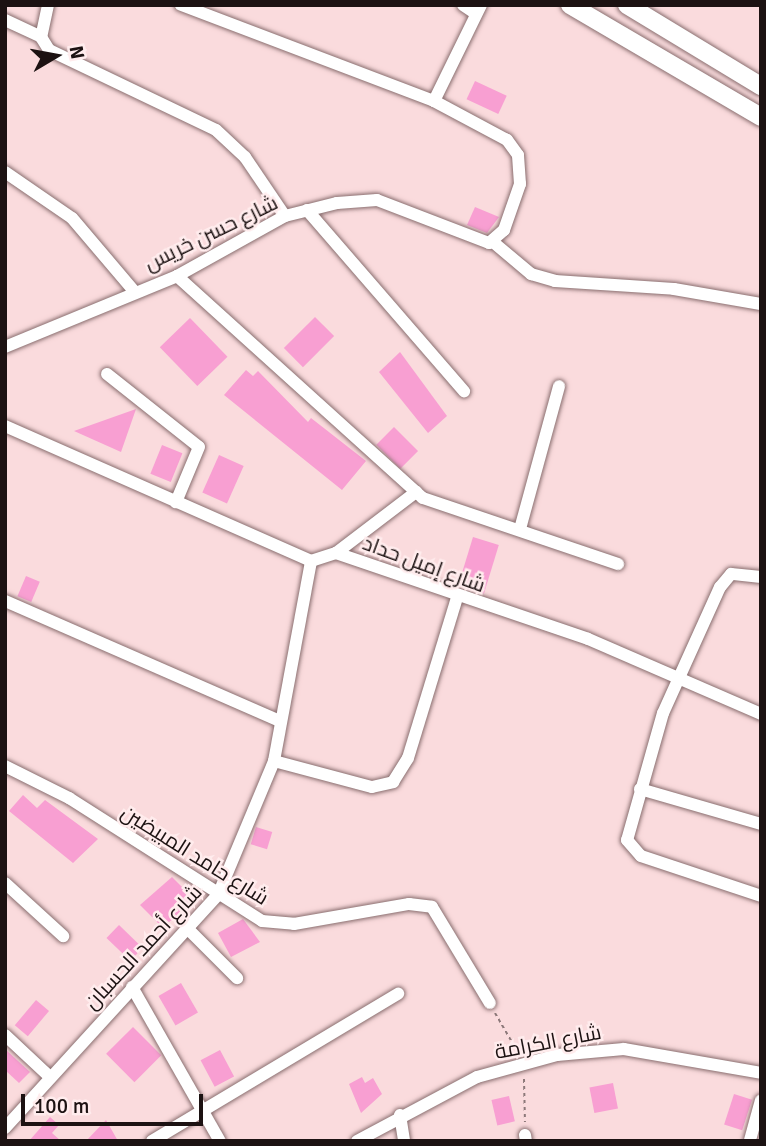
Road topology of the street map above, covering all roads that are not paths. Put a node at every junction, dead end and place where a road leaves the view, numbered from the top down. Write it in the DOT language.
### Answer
graph roads {
  1 [pos="48,5"];
  2 [pos="181,5"];
  3 [pos="463,5"];
  4 [pos="570,5"];
  5 [pos="626,5"];
  6 [pos="478,9"];
  7 [pos="5,20"];
  8 [pos="41,37"];
  9 [pos="761,86"];
  10 [pos="434,100"];
  11 [pos="761,117"];
  12 [pos="5,172"];
  13 [pos="307,210"];
  14 [pos="285,216"];
  15 [pos="486,242"];
  16 [pos="177,276"];
  17 [pos="133,290"];
  18 [pos="761,304"];
  19 [pos="5,347"];
  20 [pos="107,374"];
  21 [pos="559,386"];
  22 [pos="464,391"];
  23 [pos="5,426"];
  24 [pos="416,492"];
  25 [pos="176,502"];
  26 [pos="520,529"];
  27 [pos="336,553"];
  28 [pos="311,561"];
  29 [pos="618,564"];
  30 [pos="761,577"];
  31 [pos="457,598"];
  32 [pos="6,603"];
  33 [pos="676,683"];
  34 [pos="761,714"];
  35 [pos="279,721"];
  36 [pos="274,761"];
  37 [pos="8,771"];
  38 [pos="640,789"];
  39 [pos="761,824"];
  40 [pos="5,883"];
  41 [pos="218,895"];
  42 [pos="761,896"];
  43 [pos="187,928"];
  44 [pos="63,936"];
  45 [pos="237,978"];
  46 [pos="132,987"];
  47 [pos="398,994"];
  48 [pos="490,1003"];
  49 [pos="5,1035"];
  50 [pos="761,1073"];
  51 [pos="50,1077"];
  52 [pos="761,1100"];
  53 [pos="202,1110"];
  54 [pos="400,1115"];
  55 [pos="5,1128"];
  56 [pos="750,1140"];
  57 [pos="152,1141"];
  58 [pos="220,1141"];
  59 [pos="357,1141"];
  60 [pos="404,1141"];
  1 -- 8 [label="street"];
  2 -- 10 [label="street"];
  3 -- 6 [label="street"];
  4 -- 11 [label="highway"];
  5 -- 9 [label="highway"];
  6 -- 10 [label="street"];
  7 -- 8 [label="street"];
  8 -- 14 [label="street"];
  10 -- 15 [label="street"];
  12 -- 17 [label="street"];
  13 -- 14 [label="street, شارع حسن خريس"];
  13 -- 15 [label="street, شارع حسن خريس"];
  13 -- 22 [label="street"];
  14 -- 16 [label="street, شارع حسن خريس"];
  15 -- 18 [label="street, شارع حسن خريس"];
  16 -- 17 [label="street, شارع حسن خريس"];
  16 -- 24 [label="street"];
  17 -- 19 [label="street, شارع حسن خريس"];
  20 -- 25 [label="street"];
  21 -- 26 [label="street"];
  23 -- 25 [label="street"];
  24 -- 26 [label="street"];
  24 -- 27 [label="street"];
  25 -- 28 [label="street"];
  26 -- 29 [label="street"];
  27 -- 28 [label="street, شارع إميل حداد"];
  27 -- 31 [label="street, شارع إميل حداد"];
  28 -- 35 [label="street, شارع أحمد الحسبان"];
  30 -- 33 [label="street"];
  31 -- 33 [label="street, شارع إميل حداد"];
  31 -- 36 [label="street"];
  32 -- 35 [label="street"];
  33 -- 34 [label="street, شارع إميل حداد"];
  33 -- 38 [label="street"];
  35 -- 36 [label="street, شارع أحمد الحسبان"];
  36 -- 41 [label="street, شارع أحمد الحسبان"];
  37 -- 41 [label="street, شارع حامد المبيضين"];
  38 -- 39 [label="street"];
  38 -- 42 [label="street"];
  40 -- 44 [label="street"];
  41 -- 43 [label="street, شارع أحمد الحسبان"];
  41 -- 48 [label="street, شارع حامد المبيضين"];
  43 -- 45 [label="street"];
  43 -- 46 [label="street, شارع أحمد الحسبان"];
  46 -- 51 [label="street, شارع أحمد الحسبان"];
  46 -- 53 [label="street"];
  47 -- 53 [label="street"];
  49 -- 51 [label="street"];
  50 -- 54 [label="street, شارع الكرامة"];
  51 -- 55 [label="street, شارع أحمد الحسبان"];
  52 -- 56 [label="street"];
  53 -- 57 [label="street"];
  53 -- 58 [label="street"];
  54 -- 59 [label="street, شارع الكرامة"];
  54 -- 60 [label="street"];
}
